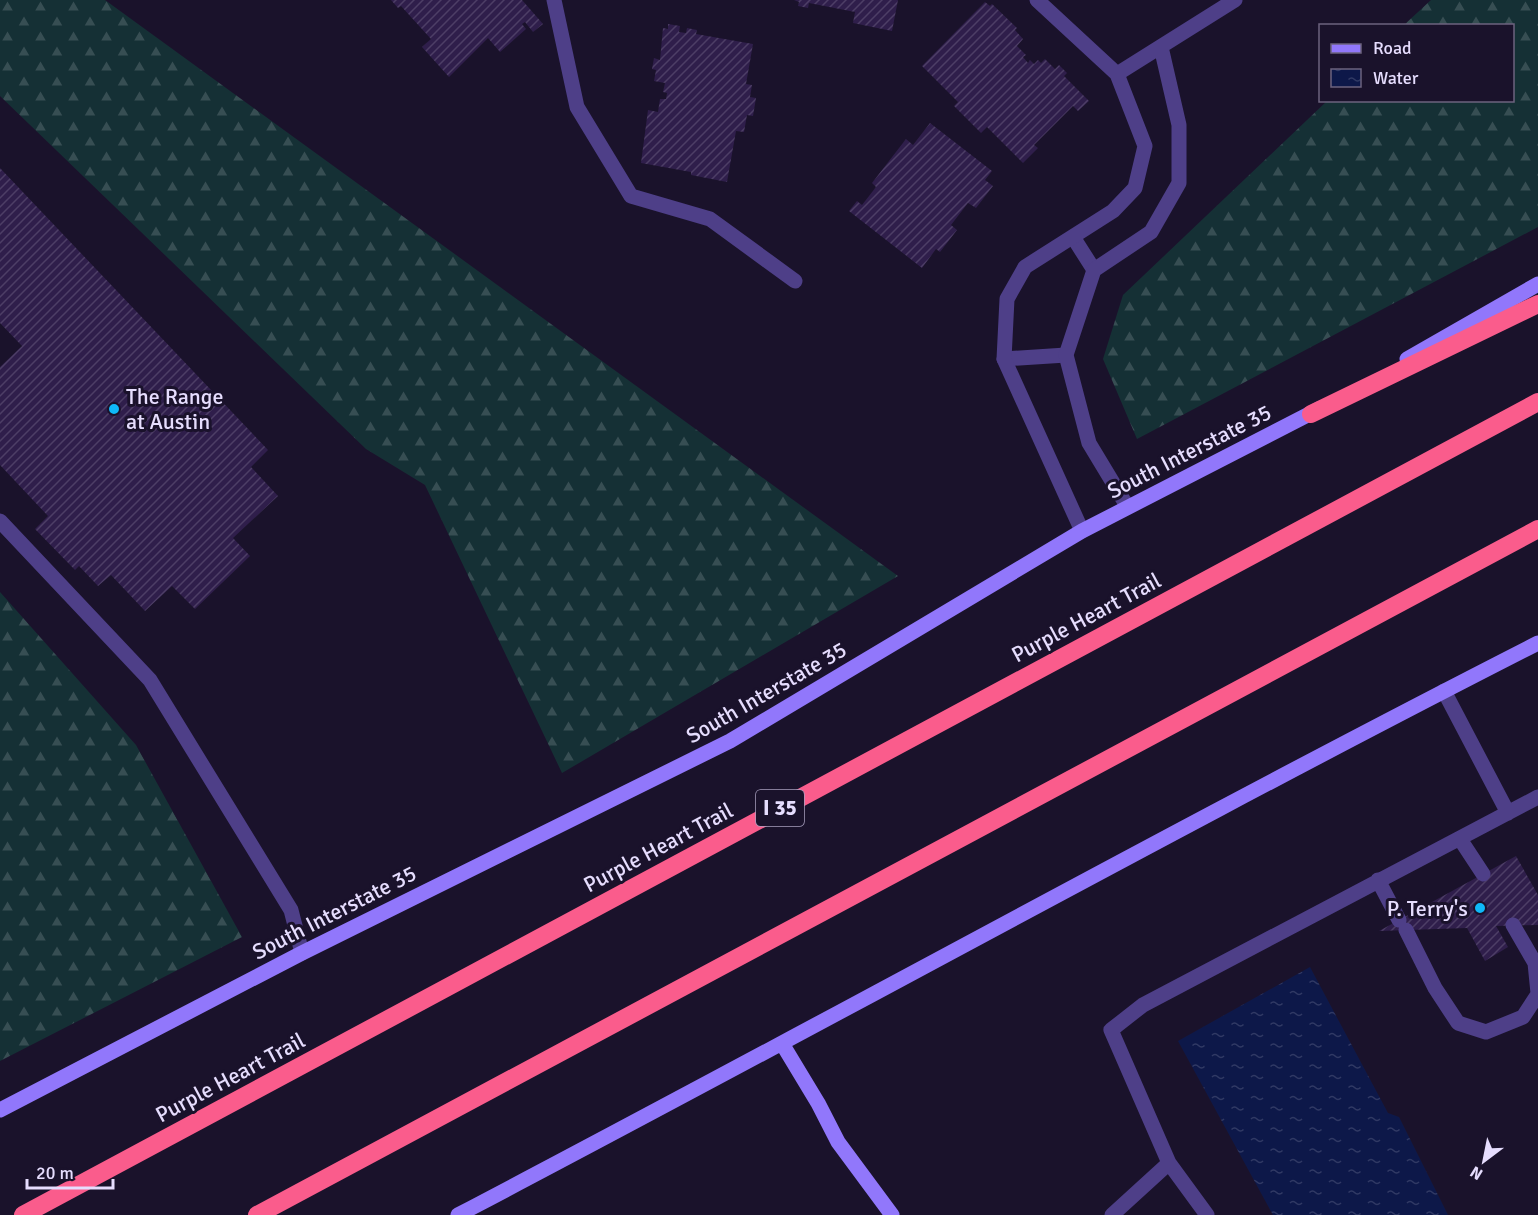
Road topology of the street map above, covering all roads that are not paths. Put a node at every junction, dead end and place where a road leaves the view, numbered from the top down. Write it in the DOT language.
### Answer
graph roads {
  1 [pos="554,0"];
  2 [pos="1038,0"];
  3 [pos="1235,0"];
  4 [pos="1161,46"];
  5 [pos="1117,74"];
  6 [pos="1073,237"];
  7 [pos="1094,270"];
  8 [pos="795,281"];
  9 [pos="1538,284"];
  10 [pos="1538,304"];
  11 [pos="1066,355"];
  12 [pos="1004,359"];
  13 [pos="1538,402"];
  14 [pos="1311,414"];
  15 [pos="1127,506"];
  16 [pos="0,521"];
  17 [pos="1538,529"];
  18 [pos="1082,531"];
  19 [pos="1538,643"];
  20 [pos="1444,691"];
  21 [pos="1538,796"];
  22 [pos="1508,813"];
  23 [pos="1460,839"];
  24 [pos="1483,874"];
  25 [pos="1378,880"];
  26 [pos="1513,925"];
  27 [pos="302,953"];
  28 [pos="1538,993"];
  29 [pos="783,1045"];
  30 [pos="0,1110"];
  31 [pos="1169,1163"];
  32 [pos="263,1213"];
  33 [pos="23,1215"];
  34 [pos="458,1215"];
  35 [pos="892,1215"];
  36 [pos="1112,1215"];
  37 [pos="1207,1215"];
  1 -- 8 [label="street"];
  2 -- 5 [label="street"];
  3 -- 4 [label="street"];
  4 -- 5 [label="street"];
  4 -- 7 [label="street"];
  5 -- 6 [label="street"];
  6 -- 7 [label="street"];
  6 -- 12 [label="street"];
  7 -- 11 [label="street"];
  9 -- 14 [label="main road, South Interstate 35"];
  10 -- 14 [label="highway"];
  11 -- 12 [label="street"];
  11 -- 15 [label="street"];
  12 -- 18 [label="street"];
  13 -- 33 [label="highway, Purple Heart Trail / I 35"];
  14 -- 15 [label="main road, South Interstate 35"];
  15 -- 18 [label="main road, South Interstate 35"];
  16 -- 27 [label="street"];
  17 -- 32 [label="highway"];
  18 -- 27 [label="main road, South Interstate 35"];
  19 -- 20 [label="main road"];
  20 -- 22 [label="street"];
  20 -- 29 [label="main road"];
  21 -- 22 [label="street"];
  22 -- 23 [label="street"];
  23 -- 24 [label="street"];
  23 -- 25 [label="street"];
  25 -- 28 [label="street"];
  25 -- 31 [label="street"];
  26 -- 28 [label="street"];
  27 -- 30 [label="main road, South Interstate 35"];
  29 -- 34 [label="main road"];
  29 -- 35 [label="main road"];
  31 -- 36 [label="street"];
  31 -- 37 [label="street"];
}
